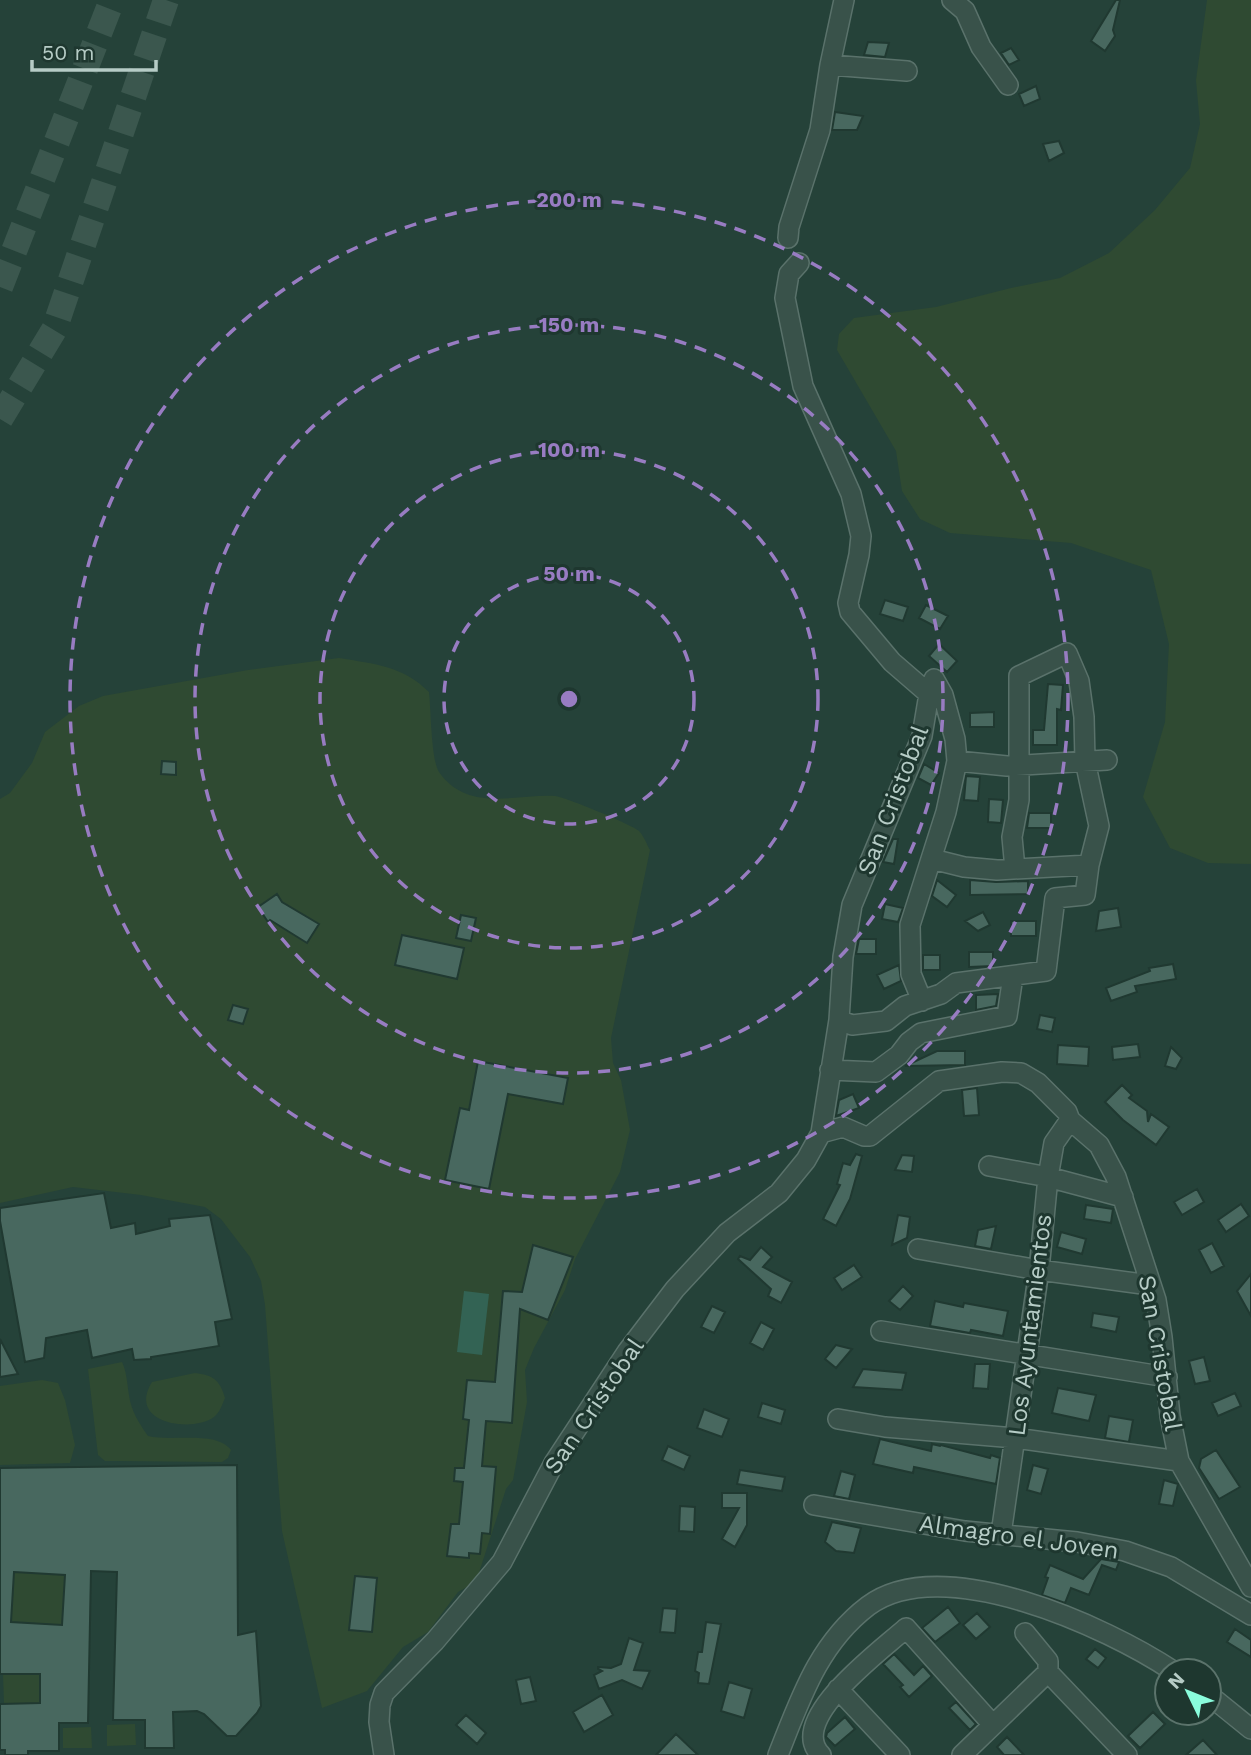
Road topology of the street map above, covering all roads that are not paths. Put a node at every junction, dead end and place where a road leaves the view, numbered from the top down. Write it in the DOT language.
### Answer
graph roads {
  1 [pos="844,0"];
  2 [pos="952,0"];
  3 [pos="830,65"];
  4 [pos="906,71"];
  5 [pos="1008,85"];
  6 [pos="789,238"];
  7 [pos="799,263"];
  8 [pos="929,694"];
  9 [pos="1107,760"];
  10 [pos="957,761"];
  11 [pos="1085,761"];
  12 [pos="1019,765"];
  13 [pos="932,859"];
  14 [pos="1089,865"];
  15 [pos="1015,869"];
  16 [pos="1013,976"];
  17 [pos="922,1000"];
  18 [pos="839,1020"];
  19 [pos="886,1021"];
  20 [pos="900,1055"];
  21 [pos="830,1070"];
  22 [pos="1070,1120"];
  23 [pos="821,1133"];
  24 [pos="989,1166"];
  25 [pos="1048,1177"];
  26 [pos="1123,1197"];
  27 [pos="918,1249"];
  28 [pos="1040,1270"];
  29 [pos="1150,1284"];
  30 [pos="881,1331"];
  31 [pos="1026,1353"];
  32 [pos="1167,1377"];
  33 [pos="838,1419"];
  34 [pos="1015,1438"];
  35 [pos="1179,1461"];
  36 [pos="814,1505"];
  37 [pos="1001,1534"];
  38 [pos="1251,1587"];
  39 [pos="1251,1615"];
  40 [pos="1025,1633"];
  41 [pos="1153,1658"];
  42 [pos="1048,1672"];
  43 [pos="838,1689"];
  44 [pos="1223,1706"];
  45 [pos="993,1725"];
  46 [pos="1251,1729"];
  47 [pos="384,1755"];
  48 [pos="778,1755"];
  49 [pos="821,1755"];
  50 [pos="900,1755"];
  51 [pos="962,1755"];
  52 [pos="1125,1755"];
  1 -- 3 [label="street"];
  2 -- 5 [label="street"];
  3 -- 4 [label="street"];
  3 -- 6 [label="street"];
  7 -- 8 [label="street, San Cristobal"];
  8 -- 10 [label="street"];
  8 -- 18 [label="street, San Cristobal"];
  9 -- 11 [label="street"];
  10 -- 12 [label="street"];
  10 -- 13 [label="street"];
  11 -- 12 [label="street"];
  11 -- 12 [label="street"];
  11 -- 14 [label="street"];
  12 -- 15 [label="street"];
  13 -- 15 [label="street"];
  13 -- 17 [label="street"];
  14 -- 15 [label="street"];
  14 -- 16 [label="street"];
  16 -- 17 [label="street"];
  16 -- 20 [label="street"];
  17 -- 19 [label="street"];
  18 -- 19 [label="street"];
  18 -- 21 [label="street, San Cristobal"];
  19 -- 20 [label="street"];
  20 -- 21 [label="street"];
  21 -- 23 [label="street, San Cristobal"];
  22 -- 23 [label="street, San Cristobal"];
  22 -- 25 [label="street, Los Ayuntamientos"];
  22 -- 26 [label="street, San Cristobal"];
  23 -- 47 [label="street, San Cristobal"];
  24 -- 25 [label="street"];
  25 -- 26 [label="street"];
  25 -- 28 [label="street, Los Ayuntamientos"];
  26 -- 29 [label="street, San Cristobal"];
  27 -- 28 [label="street"];
  28 -- 29 [label="street"];
  28 -- 31 [label="street, Los Ayuntamientos"];
  29 -- 32 [label="street, San Cristobal"];
  30 -- 31 [label="street"];
  31 -- 32 [label="street"];
  31 -- 34 [label="street, Los Ayuntamientos"];
  32 -- 35 [label="street, San Cristobal"];
  33 -- 34 [label="street"];
  34 -- 35 [label="street"];
  34 -- 37 [label="street, Los Ayuntamientos"];
  35 -- 38 [label="street, San Cristobal"];
  36 -- 37 [label="street, Almagro el Joven"];
  37 -- 39 [label="street, Almagro el Joven"];
  40 -- 42 [label="street"];
  41 -- 48 [label="street"];
  42 -- 45 [label="street"];
  42 -- 52 [label="street"];
  43 -- 45 [label="street"];
  43 -- 49 [label="street"];
  43 -- 50 [label="street"];
  44 -- 46 [label="street"];
  45 -- 51 [label="street"];
}
